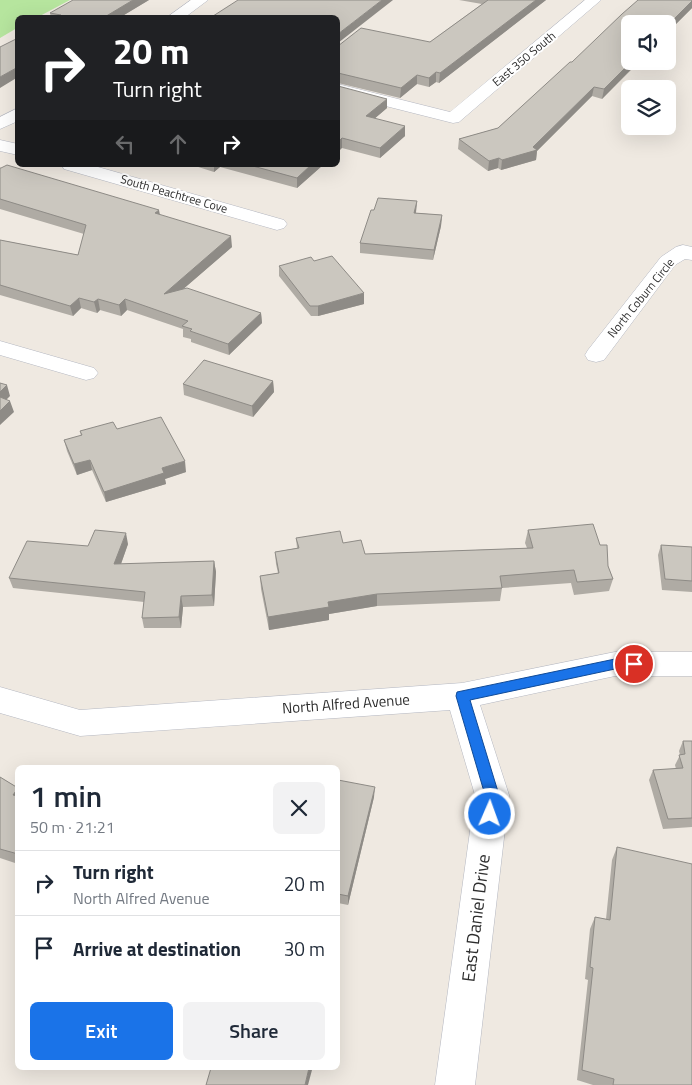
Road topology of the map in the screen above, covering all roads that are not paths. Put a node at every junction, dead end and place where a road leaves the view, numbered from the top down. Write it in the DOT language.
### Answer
graph roads {
  1 [pos="201,0"];
  2 [pos="594,0"];
  3 [pos="178,15"];
  4 [pos="340,90"];
  5 [pos="15,115"];
  6 [pos="0,124"];
  7 [pos="0,145"];
  8 [pos="15,149"];
  9 [pos="78,167"];
  10 [pos="278,224"];
  11 [pos="692,254"];
  12 [pos="0,348"];
  13 [pos="596,355"];
  14 [pos="86,373"];
  15 [pos="692,664"];
  16 [pos="462,696"];
  17 [pos="0,700"];
  18 [pos="455,1085"];
  1 -- 3 [label="street"];
  2 -- 4 [label="street, East 350 South"];
  5 -- 6 [label="street"];
  7 -- 8 [label="street"];
  9 -- 10 [label="street, South Peachtree Cove"];
  11 -- 13 [label="street, North Coburn Circle"];
  12 -- 14 [label="street"];
  15 -- 16 [label="street, North Alfred Avenue"];
  16 -- 17 [label="street, North Alfred Avenue"];
  16 -- 18 [label="street, East Daniel Drive"];
}
